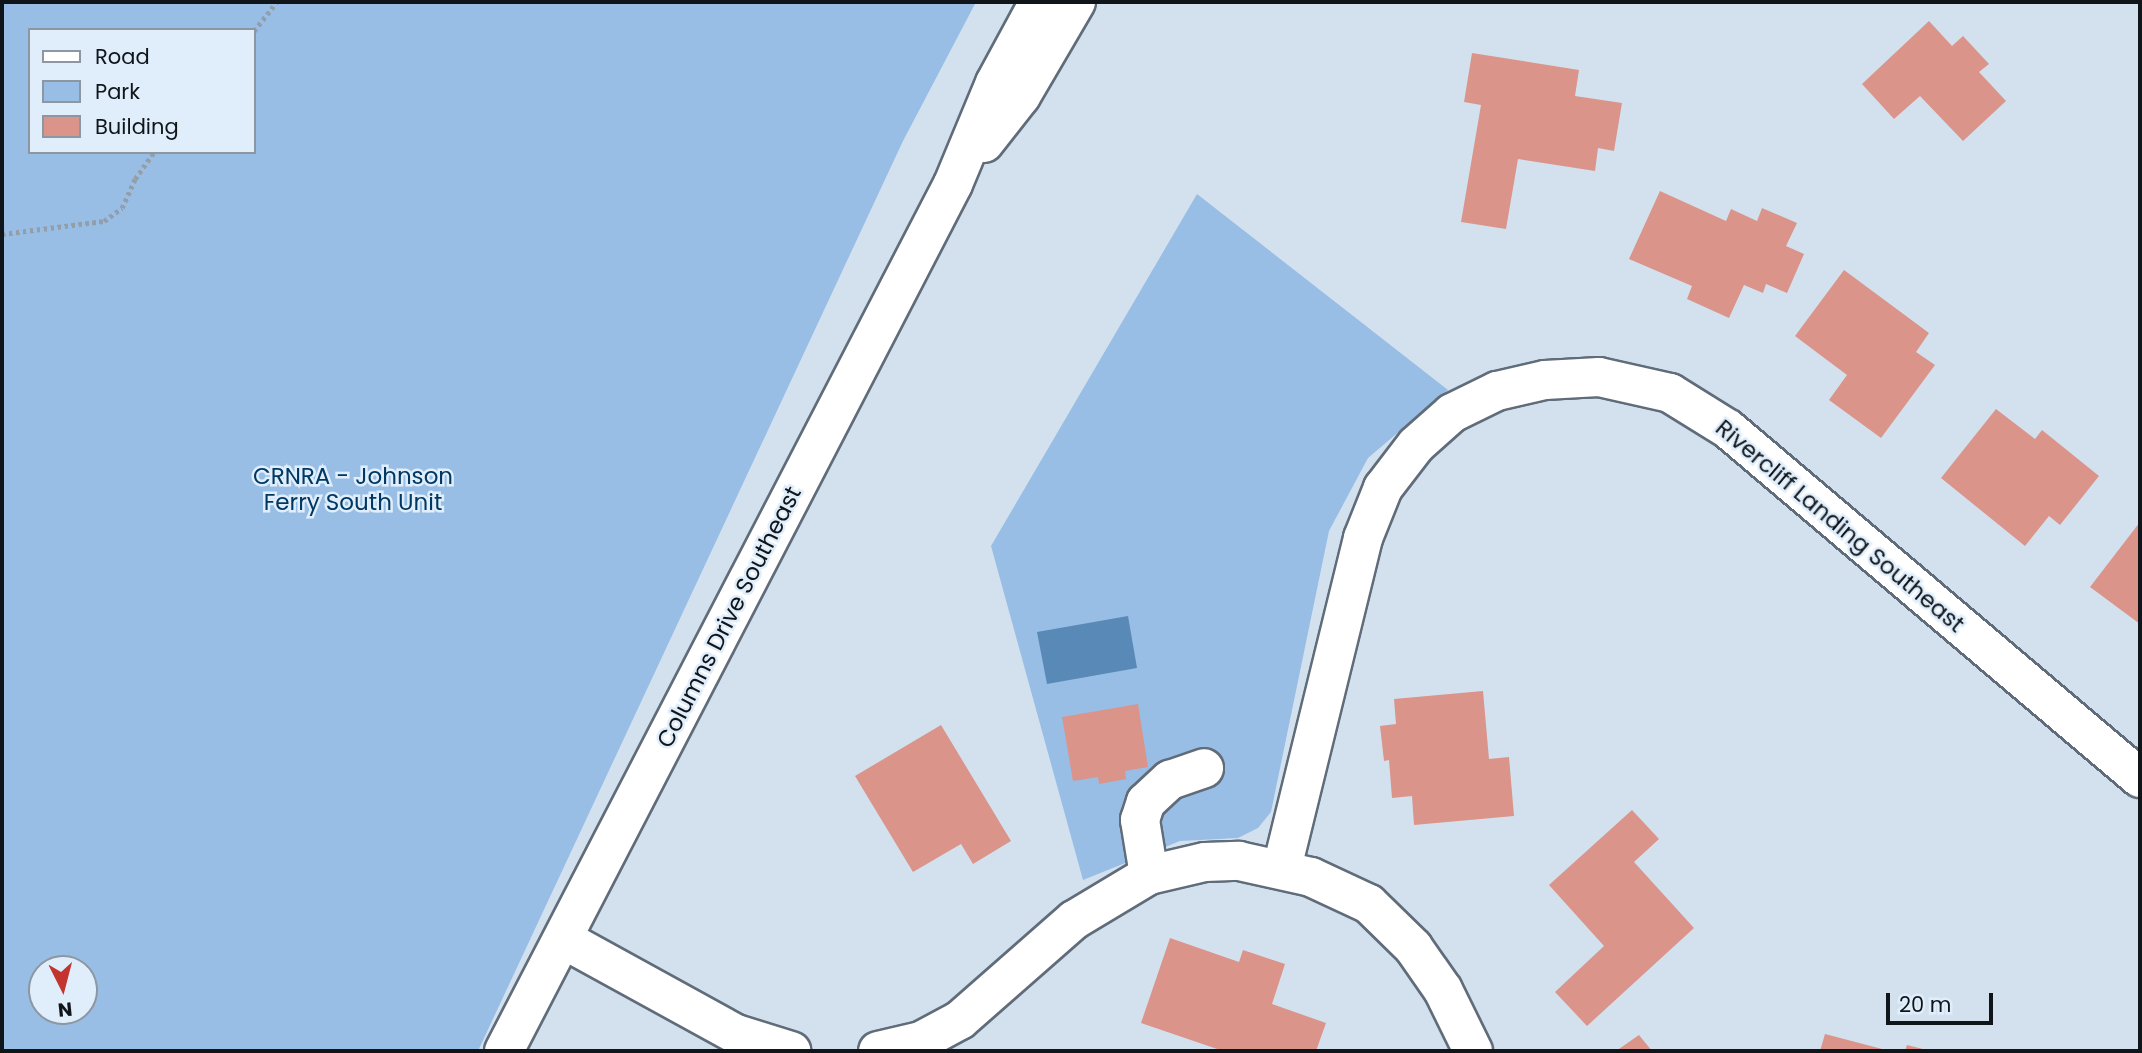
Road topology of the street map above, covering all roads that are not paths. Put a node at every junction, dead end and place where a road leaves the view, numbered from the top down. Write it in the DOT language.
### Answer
graph roads {
  1 [pos="1039,2"];
  2 [pos="1076,2"];
  3 [pos="953,184"];
  4 [pos="1203,768"];
  5 [pos="2140,778"];
  6 [pos="1282,868"];
  7 [pos="1149,875"];
  8 [pos="563,939"];
  9 [pos="504,1051"];
  10 [pos="791,1051"];
  11 [pos="878,1051"];
  12 [pos="1473,1051"];
  1 -- 3 [label="street, Columns Drive Southeast"];
  2 -- 3 [label="street, Columns Drive Southeast"];
  3 -- 8 [label="street, Columns Drive Southeast"];
  4 -- 7 [label="street"];
  5 -- 6 [label="street, Rivercliff Landing Southeast"];
  6 -- 7 [label="street"];
  6 -- 12 [label="street"];
  7 -- 11 [label="street"];
  8 -- 9 [label="street, Columns Drive Southeast"];
  8 -- 10 [label="street"];
}
